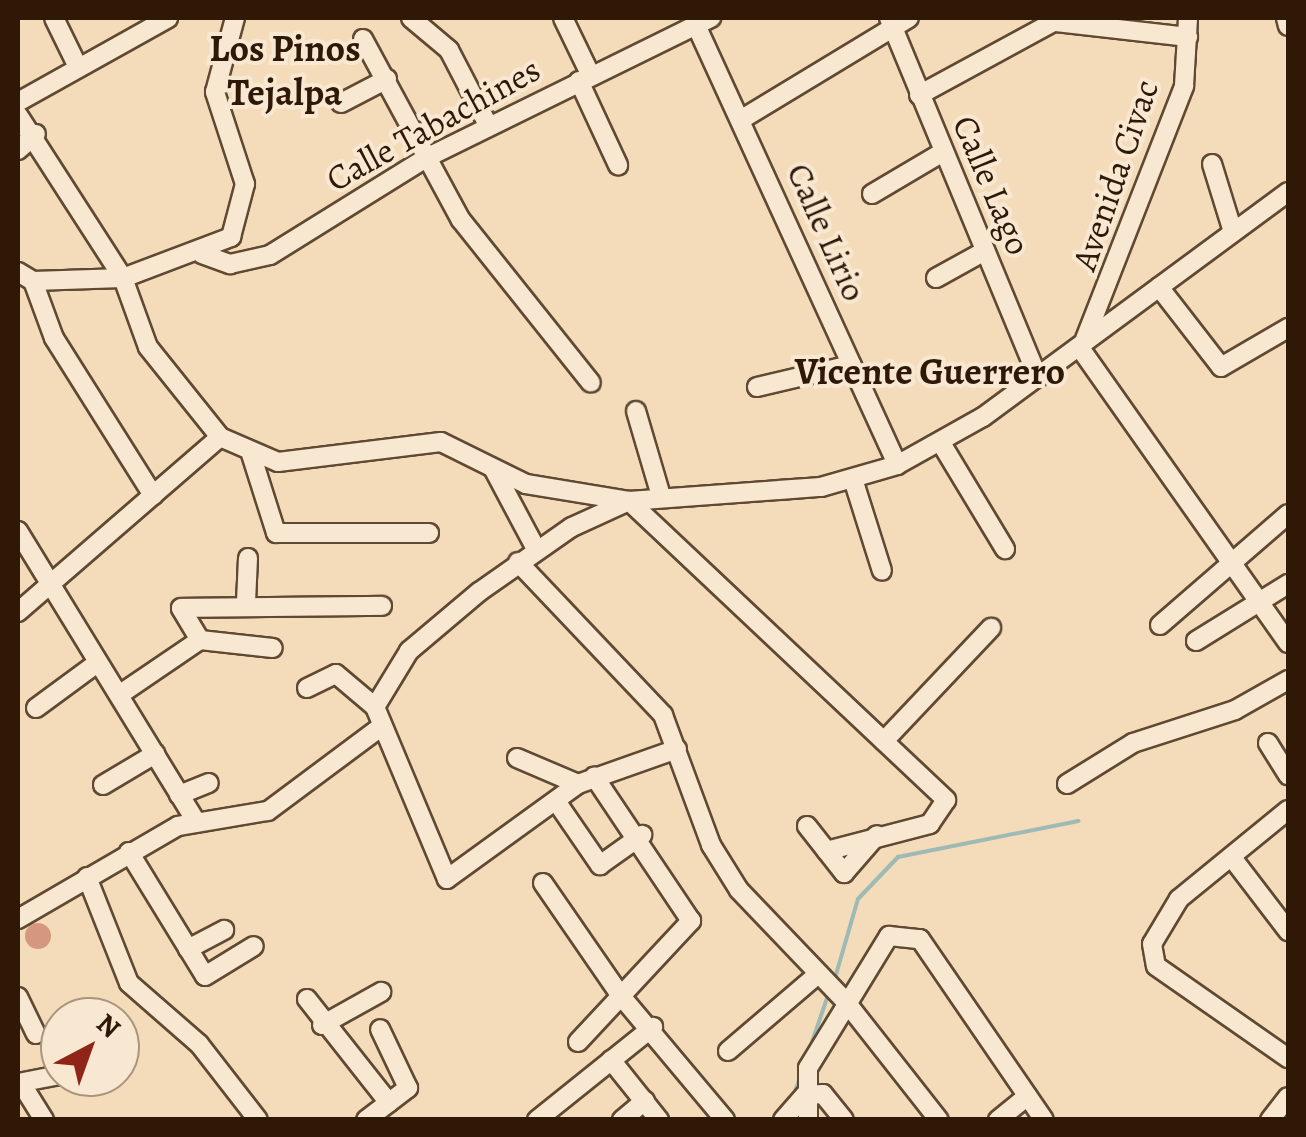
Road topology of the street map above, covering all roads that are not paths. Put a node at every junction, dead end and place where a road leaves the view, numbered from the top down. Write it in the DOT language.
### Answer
graph roads {
  1 [pos="54,18"];
  2 [pos="168,18"];
  3 [pos="235,18"];
  4 [pos="411,18"];
  5 [pos="563,18"];
  6 [pos="1286,18"];
  7 [pos="1058,20"];
  8 [pos="704,21"];
  9 [pos="897,21"];
  10 [pos="1191,24"];
  11 [pos="1149,26"];
  12 [pos="1288,26"];
  13 [pos="363,39"];
  14 [pos="77,64"];
  15 [pos="387,79"];
  16 [pos="585,79"];
  17 [pos="918,94"];
  18 [pos="18,102"];
  19 [pos="340,103"];
  20 [pos="18,115"];
  21 [pos="742,119"];
  22 [pos="488,125"];
  23 [pos="36,134"];
  24 [pos="18,150"];
  25 [pos="942,152"];
  26 [pos="426,158"];
  27 [pos="1212,164"];
  28 [pos="618,165"];
  29 [pos="1288,192"];
  30 [pos="872,194"];
  31 [pos="1232,232"];
  32 [pos="984,251"];
  33 [pos="202,254"];
  34 [pos="25,276"];
  35 [pos="122,278"];
  36 [pos="936,278"];
  37 [pos="1159,287"];
  38 [pos="1287,331"];
  39 [pos="1080,348"];
  40 [pos="851,365"];
  41 [pos="1038,377"];
  42 [pos="591,383"];
  43 [pos="757,387"];
  44 [pos="636,411"];
  45 [pos="220,437"];
  46 [pos="941,443"];
  47 [pos="251,454"];
  48 [pos="897,465"];
  49 [pos="494,469"];
  50 [pos="854,479"];
  51 [pos="154,496"];
  52 [pos="661,496"];
  53 [pos="629,501"];
  54 [pos="1288,514"];
  55 [pos="18,531"];
  56 [pos="429,534"];
  57 [pos="536,549"];
  58 [pos="1005,549"];
  59 [pos="248,558"];
  60 [pos="518,562"];
  61 [pos="1232,564"];
  62 [pos="882,571"];
  63 [pos="1288,584"];
  64 [pos="52,586"];
  65 [pos="246,602"];
  66 [pos="1260,602"];
  67 [pos="382,606"];
  68 [pos="18,612"];
  69 [pos="1160,625"];
  70 [pos="991,628"];
  71 [pos="200,640"];
  72 [pos="1196,640"];
  73 [pos="1288,643"];
  74 [pos="274,648"];
  75 [pos="97,664"];
  76 [pos="1288,680"];
  77 [pos="307,688"];
  78 [pos="119,695"];
  79 [pos="375,707"];
  80 [pos="36,708"];
  81 [pos="378,730"];
  82 [pos="884,741"];
  83 [pos="1268,743"];
  84 [pos="676,748"];
  85 [pos="154,754"];
  86 [pos="517,758"];
  87 [pos="1288,775"];
  88 [pos="586,780"];
  89 [pos="209,783"];
  90 [pos="1066,784"];
  91 [pos="103,785"];
  92 [pos="180,795"];
  93 [pos="556,802"];
  94 [pos="1288,810"];
  95 [pos="197,823"];
  96 [pos="807,826"];
  97 [pos="881,831"];
  98 [pos="642,835"];
  99 [pos="129,852"];
  100 [pos="826,852"];
  101 [pos="1234,859"];
  102 [pos="86,877"];
  103 [pos="548,890"];
  104 [pos="18,919"];
  105 [pos="224,930"];
  106 [pos="1288,931"];
  107 [pos="254,946"];
  108 [pos="188,948"];
  109 [pos="822,979"];
  110 [pos="381,992"];
  111 [pos="621,996"];
  112 [pos="18,997"];
  113 [pos="307,999"];
  114 [pos="848,1005"];
  115 [pos="322,1024"];
  116 [pos="653,1028"];
  117 [pos="380,1029"];
  118 [pos="36,1034"];
  119 [pos="578,1042"];
  120 [pos="728,1051"];
  121 [pos="1288,1058"];
  122 [pos="605,1064"];
  123 [pos="19,1083"];
  124 [pos="1028,1096"];
  125 [pos="802,1098"];
  126 [pos="1288,1098"];
  127 [pos="645,1101"];
  128 [pos="389,1103"];
  129 [pos="718,1117"];
  130 [pos="784,1118"];
  131 [pos="44,1120"];
  132 [pos="258,1120"];
  133 [pos="366,1120"];
  134 [pos="537,1120"];
  135 [pos="622,1120"];
  136 [pos="659,1120"];
  137 [pos="808,1120"];
  138 [pos="844,1120"];
  139 [pos="939,1120"];
  140 [pos="998,1120"];
  141 [pos="1044,1120"];
  142 [pos="1270,1120"];
  1 -- 14 [label="street"];
  2 -- 14 [label="street"];
  3 -- 33 [label="street"];
  4 -- 22 [label="street"];
  5 -- 16 [label="street"];
  6 -- 12 [label="street"];
  7 -- 11 [label="street"];
  7 -- 17 [label="street"];
  8 -- 16 [label="street, Calle Tabachines"];
  8 -- 21 [label="street, Calle Lirio"];
  9 -- 17 [label="street, Calle Lago"];
  9 -- 21 [label="street"];
  10 -- 11 [label="street"];
  10 -- 39 [label="street, Avenida Civac"];
  13 -- 15 [label="street"];
  14 -- 18 [label="street"];
  15 -- 19 [label="street"];
  15 -- 26 [label="street"];
  16 -- 22 [label="street, Calle Tabachines"];
  16 -- 28 [label="street"];
  17 -- 25 [label="street, Calle Lago"];
  20 -- 23 [label="street"];
  21 -- 40 [label="street, Calle Lirio"];
  22 -- 26 [label="street, Calle Tabachines"];
  23 -- 24 [label="street"];
  23 -- 35 [label="street"];
  25 -- 30 [label="street"];
  25 -- 32 [label="street, Calle Lago"];
  26 -- 33 [label="street, Calle Tabachines"];
  26 -- 42 [label="street"];
  27 -- 31 [label="street"];
  29 -- 31 [label="street"];
  31 -- 37 [label="street"];
  32 -- 36 [label="street"];
  32 -- 41 [label="street, Calle Lago"];
  33 -- 35 [label="street"];
  34 -- 35 [label="street"];
  34 -- 51 [label="street"];
  35 -- 45 [label="street"];
  37 -- 38 [label="street"];
  37 -- 39 [label="street"];
  39 -- 41 [label="street"];
  39 -- 61 [label="street"];
  40 -- 43 [label="street"];
  40 -- 48 [label="street, Calle Lirio"];
  41 -- 46 [label="street"];
  44 -- 52 [label="street"];
  45 -- 47 [label="street"];
  45 -- 51 [label="street"];
  46 -- 48 [label="street"];
  46 -- 58 [label="street"];
  47 -- 49 [label="street"];
  47 -- 56 [label="street"];
  48 -- 50 [label="street"];
  49 -- 53 [label="street"];
  49 -- 57 [label="street"];
  50 -- 52 [label="street"];
  50 -- 62 [label="street"];
  51 -- 64 [label="street"];
  52 -- 53 [label="street"];
  53 -- 57 [label="street"];
  53 -- 82 [label="street"];
  54 -- 61 [label="street"];
  55 -- 64 [label="street"];
  57 -- 60 [label="street"];
  59 -- 65 [label="street"];
  60 -- 79 [label="street"];
  60 -- 84 [label="street"];
  61 -- 66 [label="street"];
  61 -- 69 [label="street"];
  63 -- 66 [label="street"];
  64 -- 68 [label="street"];
  64 -- 75 [label="street"];
  65 -- 67 [label="street"];
  65 -- 71 [label="street"];
  66 -- 72 [label="street"];
  66 -- 73 [label="street"];
  70 -- 82 [label="street"];
  71 -- 74 [label="street"];
  71 -- 78 [label="street"];
  75 -- 78 [label="street"];
  75 -- 80 [label="street"];
  76 -- 90 [label="street"];
  77 -- 79 [label="street"];
  78 -- 85 [label="street"];
  79 -- 81 [label="street"];
  81 -- 93 [label="street"];
  81 -- 95 [label="street"];
  82 -- 97 [label="street"];
  83 -- 87 [label="street"];
  84 -- 88 [label="street"];
  84 -- 109 [label="street"];
  85 -- 91 [label="street"];
  85 -- 92 [label="street"];
  86 -- 88 [label="street"];
  88 -- 93 [label="street"];
  88 -- 98 [label="street"];
  89 -- 92 [label="street"];
  92 -- 95 [label="street"];
  93 -- 98 [label="street"];
  94 -- 101 [label="street"];
  95 -- 99 [label="street"];
  96 -- 100 [label="street"];
  97 -- 100 [label="street"];
  97 -- 100 [label="street"];
  98 -- 111 [label="street"];
  99 -- 102 [label="street"];
  99 -- 108 [label="street"];
  101 -- 106 [label="street"];
  101 -- 121 [label="street"];
  102 -- 104 [label="street"];
  102 -- 132 [label="street"];
  103 -- 111 [label="street"];
  105 -- 108 [label="street"];
  107 -- 108 [label="street"];
  109 -- 114 [label="street"];
  109 -- 120 [label="street"];
  110 -- 115 [label="street"];
  111 -- 116 [label="street"];
  111 -- 119 [label="street"];
  112 -- 118 [label="street"];
  113 -- 115 [label="street"];
  114 -- 124 [label="street"];
  114 -- 125 [label="street"];
  114 -- 139 [label="street"];
  115 -- 128 [label="street"];
  116 -- 122 [label="street"];
  116 -- 129 [label="street"];
  117 -- 128 [label="street"];
  122 -- 127 [label="street"];
  122 -- 134 [label="street"];
  123 -- 131 [label="street"];
  124 -- 140 [label="street"];
  124 -- 141 [label="street"];
  125 -- 130 [label="street"];
  125 -- 137 [label="street"];
  125 -- 138 [label="street"];
  126 -- 142 [label="street"];
  127 -- 135 [label="street"];
  127 -- 136 [label="street"];
  128 -- 133 [label="street"];
}
